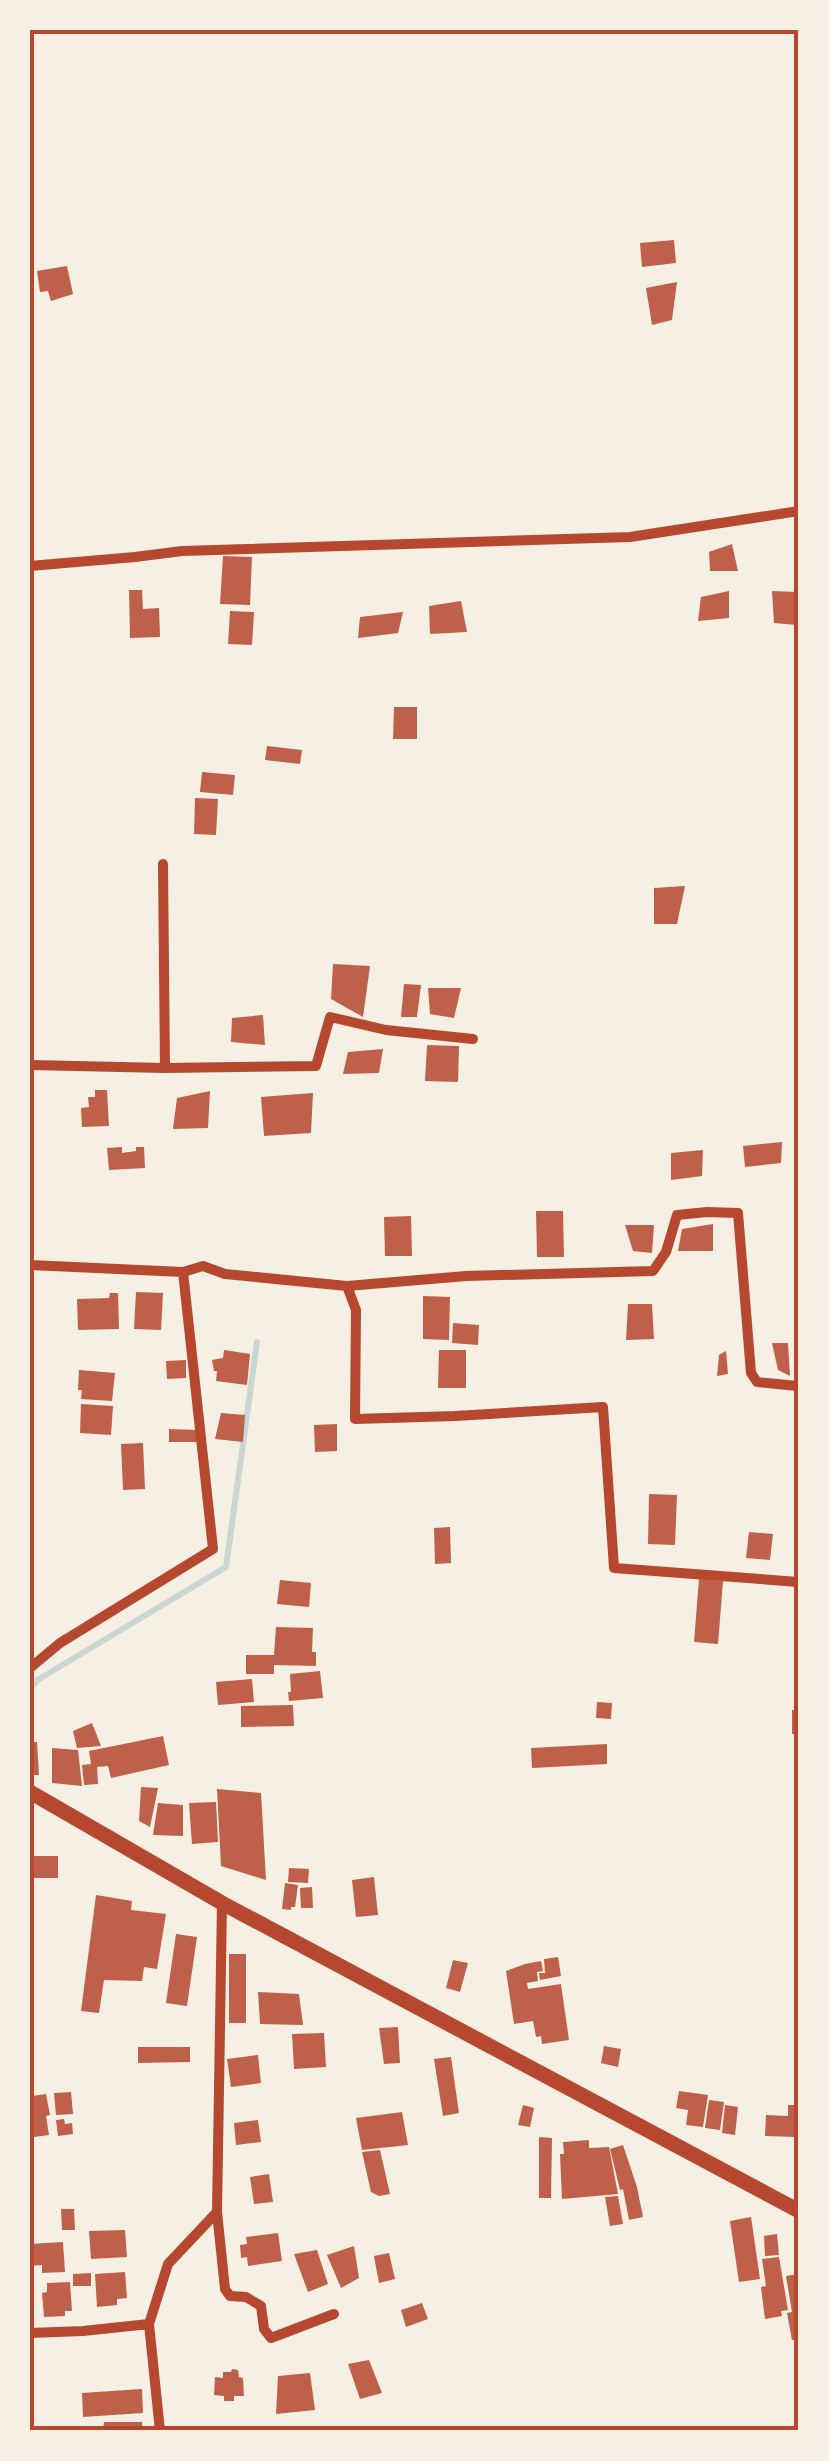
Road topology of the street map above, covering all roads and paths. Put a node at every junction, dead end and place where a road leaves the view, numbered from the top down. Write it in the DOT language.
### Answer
graph roads {
  1 [pos="799,510"];
  2 [pos="30,566"];
  3 [pos="163,864"];
  4 [pos="472,1039"];
  5 [pos="30,1065"];
  6 [pos="166,1068"];
  7 [pos="30,1265"];
  8 [pos="183,1272"];
  9 [pos="346,1286"];
  10 [pos="799,1382"];
  11 [pos="799,1582"];
  12 [pos="30,1668"];
  13 [pos="30,1792"];
  14 [pos="222,1903"];
  15 [pos="799,2211"];
  16 [pos="217,2212"];
  17 [pos="334,2314"];
  18 [pos="149,2324"];
  19 [pos="30,2333"];
  20 [pos="160,2431"];
  1 -- 2 [label="street"];
  3 -- 6 [label="street"];
  4 -- 6 [label="street"];
  5 -- 6 [label="street"];
  7 -- 8 [label="street"];
  8 -- 9 [label="street"];
  8 -- 12 [label="street"];
  9 -- 10 [label="street"];
  9 -- 11 [label="street"];
  13 -- 14 [label="main road"];
  14 -- 15 [label="main road"];
  14 -- 16 [label="street"];
  16 -- 17 [label="street"];
  16 -- 18 [label="street"];
  18 -- 19 [label="street"];
  18 -- 20 [label="street"];
}
